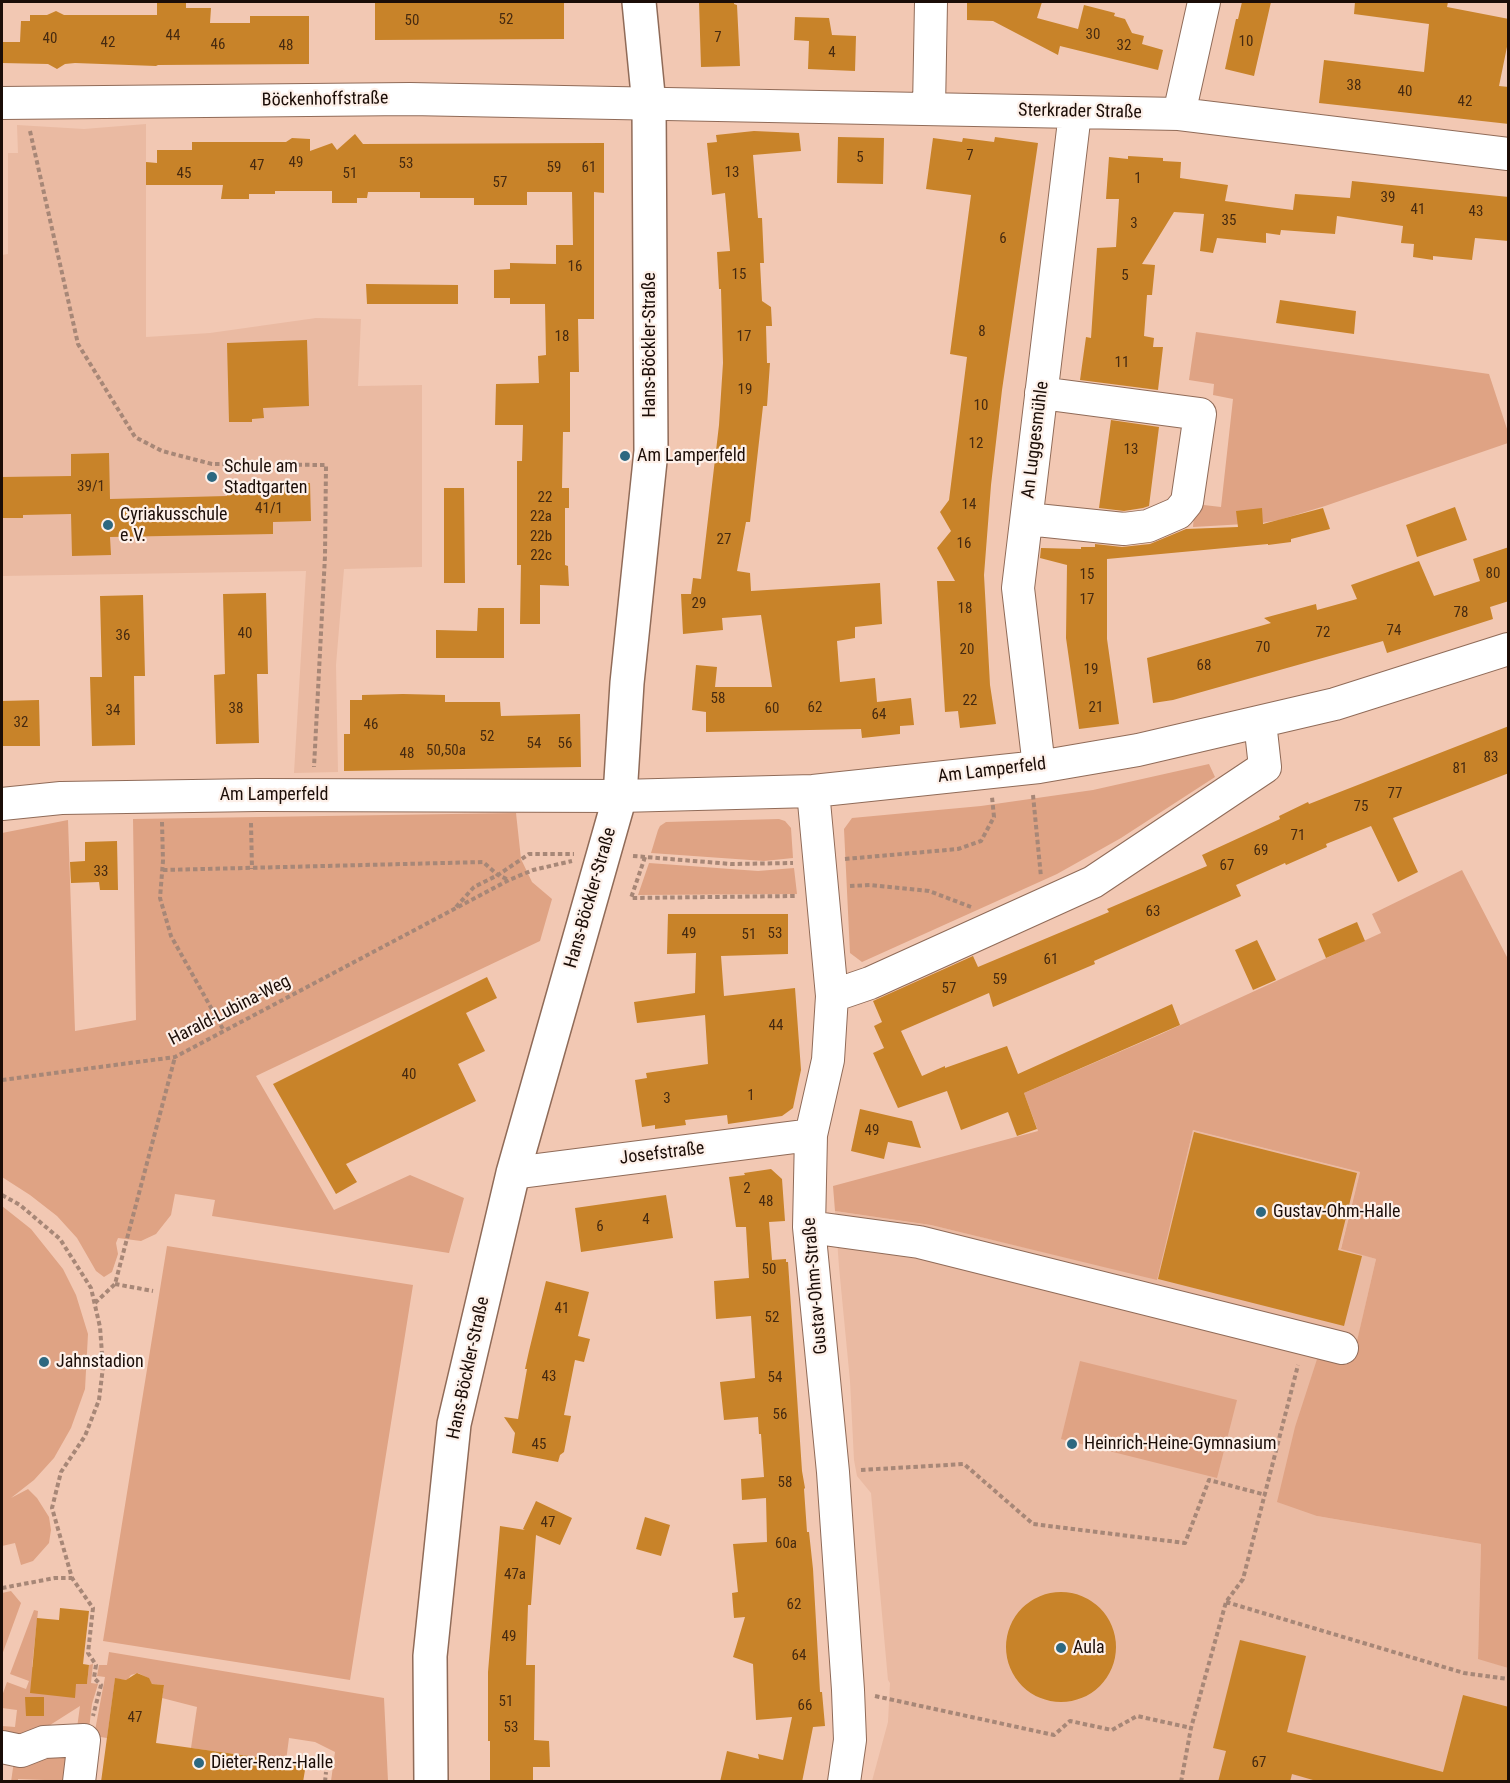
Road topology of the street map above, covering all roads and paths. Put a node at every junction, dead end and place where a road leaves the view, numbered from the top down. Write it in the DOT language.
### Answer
graph roads {
  1 [pos="639,2"];
  2 [pos="931,2"];
  3 [pos="1204,2"];
  4 [pos="12,103"];
  5 [pos="649,105"];
  6 [pos="929,108"];
  7 [pos="1075,113"];
  8 [pos="1179,114"];
  9 [pos="1509,154"];
  10 [pos="1041,393"];
  11 [pos="1027,519"];
  12 [pos="1509,649"];
  13 [pos="1260,722"];
  14 [pos="1035,767"];
  15 [pos="813,792"];
  16 [pos="250,795"];
  17 [pos="312,795"];
  18 [pos="161,796"];
  19 [pos="620,796"];
  20 [pos="2,804"];
  21 [pos="602,854"];
  22 [pos="645,857"];
  23 [pos="252,869"];
  24 [pos="163,870"];
  25 [pos="498,875"];
  26 [pos="509,880"];
  27 [pos="823,892"];
  28 [pos="1043,904"];
  29 [pos="453,910"];
  30 [pos="1002,924"];
  31 [pos="832,996"];
  32 [pos="224,1031"];
  33 [pos="175,1057"];
  34 [pos="2,1080"];
  35 [pos="811,1135"];
  36 [pos="513,1173"];
  37 [pos="2,1195"];
  38 [pos="809,1227"];
  39 [pos="115,1284"];
  40 [pos="153,1291"];
  41 [pos="95,1303"];
  42 [pos="1305,1339"];
  43 [pos="1342,1348"];
  44 [pos="833,1472"];
  45 [pos="1266,1495"];
  46 [pos="72,1578"];
  47 [pos="2,1588"];
  48 [pos="1226,1602"];
  49 [pos="1509,1679"];
  50 [pos="848,1690"];
  51 [pos="100,1694"];
  52 [pos="1191,1728"];
  53 [pos="2,1747"];
  54 [pos="326,1772"];
  55 [pos="79,1782"];
  56 [pos="325,1782"];
  57 [pos="431,1782"];
  58 [pos="844,1782"];
  59 [pos="1181,1782"];
  1 -- 5 [label="main road, Hans-Böckler-Straße"];
  2 -- 6 [label="street"];
  3 -- 8 [label="street"];
  4 -- 5 [label="street, Böckenhoffstraße"];
  4 -- 17 [label="path"];
  5 -- 6 [label="street, Sterkrader Straße"];
  5 -- 19 [label="main road, Hans-Böckler-Straße"];
  6 -- 7 [label="street, Sterkrader Straße"];
  7 -- 8 [label="street, Sterkrader Straße"];
  7 -- 10 [label="street, An Luggesmühle"];
  8 -- 9 [label="street, Sterkrader Straße"];
  10 -- 11 [label="street, An Luggesmühle"];
  10 -- 11 [label="street"];
  11 -- 14 [label="street, An Luggesmühle"];
  12 -- 13 [label="street, Am Lamperfeld"];
  13 -- 14 [label="street, Am Lamperfeld"];
  13 -- 28 [label="street"];
  14 -- 15 [label="street, Am Lamperfeld"];
  14 -- 28 [label="path"];
  15 -- 19 [label="street, Am Lamperfeld"];
  15 -- 27 [label="street, Gustav-Ohm-Straße"];
  16 -- 17 [label="street, Am Lamperfeld"];
  16 -- 18 [label="street, Am Lamperfeld"];
  16 -- 23 [label="path"];
  17 -- 19 [label="street, Am Lamperfeld"];
  18 -- 20 [label="street, Am Lamperfeld"];
  18 -- 24 [label="path"];
  19 -- 21 [label="main road, Hans-Böckler-Straße"];
  21 -- 25 [label="path, Harald-Lubina-Weg"];
  21 -- 26 [label="path, Harald-Lubina-Weg"];
  21 -- 36 [label="main road, Hans-Böckler-Straße"];
  22 -- 27 [label="path"];
  23 -- 24 [label="path"];
  23 -- 25 [label="path"];
  24 -- 32 [label="path"];
  25 -- 26 [label="path"];
  25 -- 29 [label="path, Harald-Lubina-Weg"];
  26 -- 29 [label="path, Harald-Lubina-Weg"];
  27 -- 30 [label="path"];
  27 -- 31 [label="street, Gustav-Ohm-Straße"];
  28 -- 30 [label="street"];
  29 -- 32 [label="path, Harald-Lubina-Weg"];
  30 -- 31 [label="street"];
  31 -- 35 [label="street, Gustav-Ohm-Straße"];
  32 -- 33 [label="path, Harald-Lubina-Weg"];
  33 -- 34 [label="path, Harald-Lubina-Weg"];
  33 -- 39 [label="path"];
  35 -- 36 [label="street, Josefstraße"];
  35 -- 38 [label="street, Gustav-Ohm-Straße"];
  36 -- 57 [label="main road, Hans-Böckler-Straße"];
  37 -- 41 [label="path"];
  38 -- 42 [label="street"];
  38 -- 44 [label="street, Gustav-Ohm-Straße"];
  39 -- 40 [label="path"];
  39 -- 41 [label="path"];
  41 -- 46 [label="path"];
  42 -- 43 [label="street"];
  42 -- 45 [label="path"];
  44 -- 45 [label="path"];
  44 -- 50 [label="street, Gustav-Ohm-Straße"];
  45 -- 48 [label="path"];
  46 -- 47 [label="path"];
  46 -- 51 [label="path"];
  48 -- 49 [label="path"];
  48 -- 52 [label="path"];
  50 -- 52 [label="path"];
  50 -- 58 [label="street, Gustav-Ohm-Straße"];
  52 -- 59 [label="path"];
  53 -- 55 [label="street"];
  54 -- 56 [label="path"];
}
